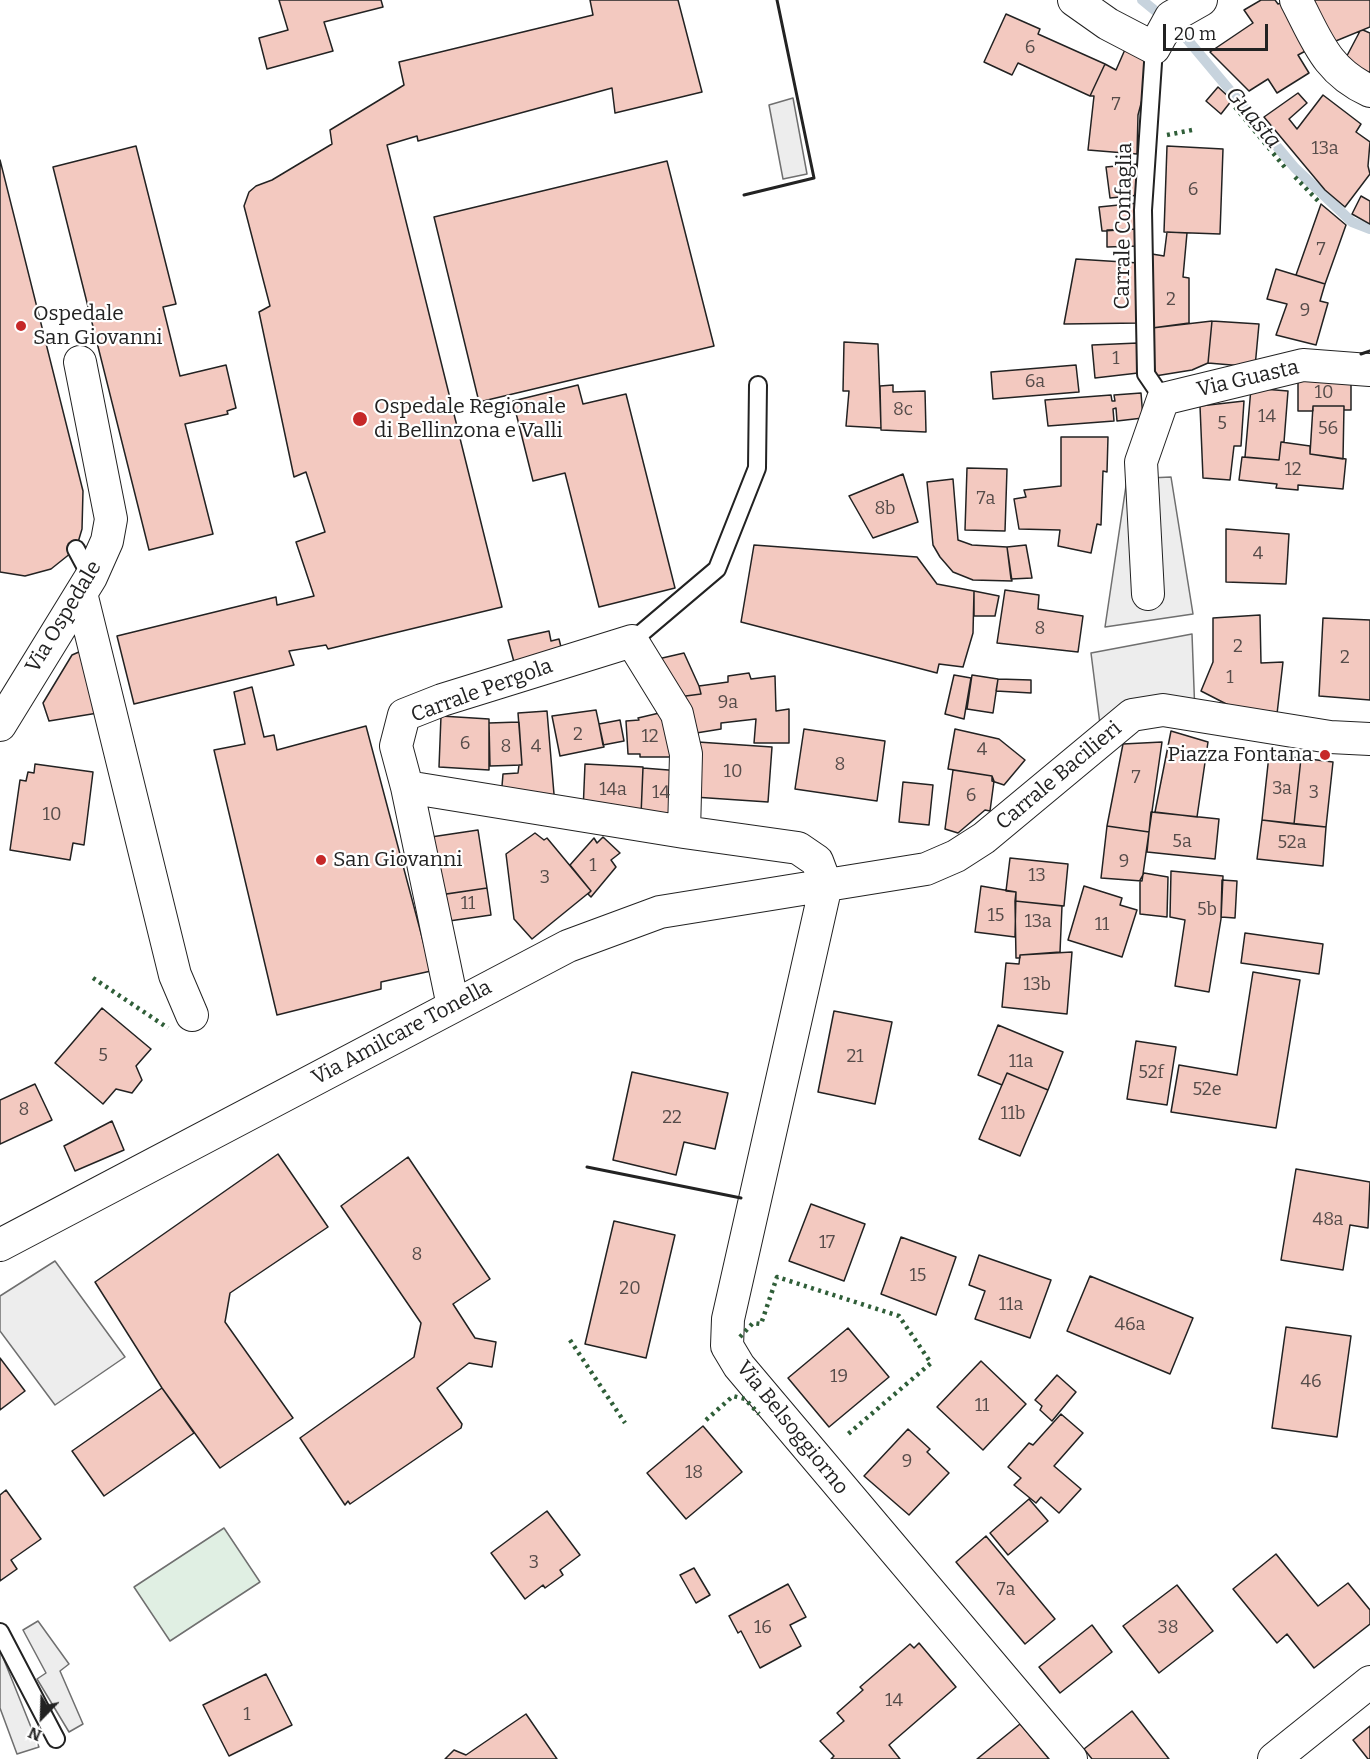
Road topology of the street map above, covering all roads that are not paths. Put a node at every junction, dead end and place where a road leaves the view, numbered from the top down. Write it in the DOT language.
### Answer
graph roads {
  1 [pos="1074,0"];
  2 [pos="1201,0"];
  3 [pos="1296,0"];
  4 [pos="1161,35"];
  5 [pos="1370,91"];
  6 [pos="80,362"];
  7 [pos="1370,370"];
  8 [pos="758,385"];
  9 [pos="1163,399"];
  10 [pos="76,549"];
  11 [pos="86,585"];
  12 [pos="1148,594"];
  13 [pos="632,641"];
  14 [pos="0,725"];
  15 [pos="1370,739"];
  16 [pos="407,787"];
  17 [pos="684,832"];
  18 [pos="826,885"];
  19 [pos="453,1005"];
  20 [pos="192,1015"];
  21 [pos="0,1245"];
  22 [pos="0,1632"];
  23 [pos="1370,1682"];
  24 [pos="56,1739"];
  25 [pos="1071,1759"];
  26 [pos="1274,1759"];
  1 -- 4 [label="street"];
  2 -- 4 [label="street"];
  3 -- 5 [label="street"];
  4 -- 9 [label="lane, Carrale Confaglia"];
  6 -- 11 [label="street, Via Ospedale"];
  7 -- 9 [label="street, Via Guasta"];
  8 -- 13 [label="lane"];
  9 -- 12 [label="street"];
  10 -- 11 [label="lane"];
  11 -- 14 [label="street, Via Ospedale"];
  11 -- 20 [label="street"];
  13 -- 16 [label="street, Carrale Pergola"];
  13 -- 17 [label="street"];
  15 -- 18 [label="street, Carrale Bacilieri"];
  16 -- 17 [label="street"];
  16 -- 19 [label="street"];
  17 -- 18 [label="street"];
  18 -- 19 [label="street, Via Amilcare Tonella"];
  18 -- 25 [label="street, Via Belsoggiorno"];
  19 -- 21 [label="street, Via Amilcare Tonella"];
  22 -- 24 [label="lane"];
  23 -- 26 [label="street"];
}
